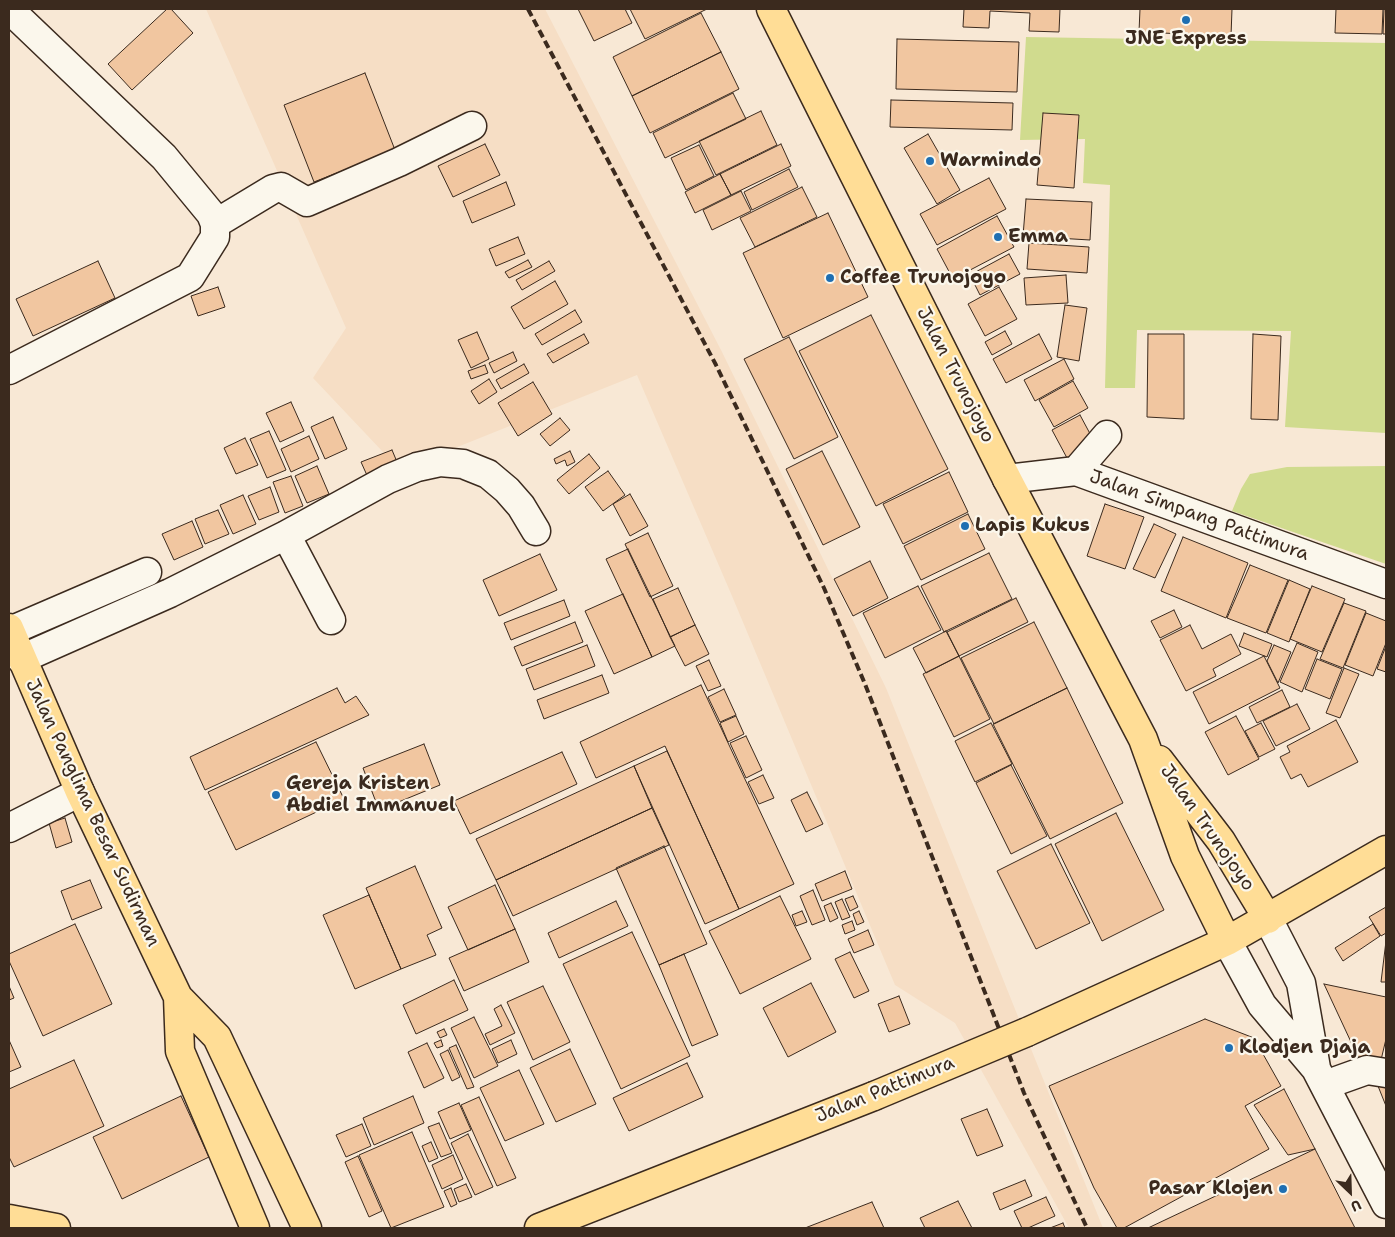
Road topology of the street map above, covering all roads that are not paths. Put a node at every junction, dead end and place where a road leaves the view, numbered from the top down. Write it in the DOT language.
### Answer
graph roads {
  1 [pos="9,9"];
  2 [pos="771,9"];
  3 [pos="472,126"];
  4 [pos="215,224"];
  5 [pos="9,370"];
  6 [pos="1107,435"];
  7 [pos="1076,471"];
  8 [pos="1007,478"];
  9 [pos="536,531"];
  10 [pos="286,535"];
  11 [pos="147,572"];
  12 [pos="1386,584"];
  13 [pos="332,620"];
  14 [pos="9,629"];
  15 [pos="21,659"];
  16 [pos="1144,738"];
  17 [pos="80,792"];
  18 [pos="9,828"];
  19 [pos="1386,850"];
  20 [pos="1268,919"];
  21 [pos="1227,941"];
  22 [pos="178,998"];
  23 [pos="1386,1073"];
  24 [pos="1321,1077"];
  25 [pos="1385,1199"];
  26 [pos="9,1219"];
  27 [pos="56,1228"];
  28 [pos="255,1228"];
  29 [pos="307,1228"];
  30 [pos="539,1228"];
  1 -- 4 [label="street"];
  2 -- 8 [label="main road, Jalan Trunojoyo"];
  3 -- 4 [label="street"];
  4 -- 5 [label="street"];
  6 -- 7 [label="street"];
  7 -- 8 [label="street, Jalan Simpang Pattimura"];
  7 -- 12 [label="street, Jalan Simpang Pattimura"];
  8 -- 16 [label="main road, Jalan Trunojoyo"];
  9 -- 10 [label="street"];
  10 -- 13 [label="street"];
  10 -- 15 [label="street"];
  11 -- 14 [label="street"];
  14 -- 15 [label="main road, Jalan Panglima Besar Sudirman"];
  15 -- 17 [label="main road, Jalan Panglima Besar Sudirman"];
  16 -- 20 [label="main road, Jalan Trunojoyo"];
  16 -- 21 [label="main road, Jalan Trunojoyo"];
  17 -- 18 [label="street"];
  17 -- 22 [label="main road, Jalan Panglima Besar Sudirman"];
  19 -- 20 [label="main road"];
  20 -- 21 [label="main road, Jalan Pattimura"];
  20 -- 24 [label="street"];
  21 -- 24 [label="street"];
  21 -- 30 [label="main road, Jalan Pattimura, bridge"];
  22 -- 28 [label="main road, Jalan Panglima Besar Sudirman"];
  22 -- 29 [label="main road, Jalan Panglima Besar Sudirman"];
  23 -- 24 [label="street"];
  24 -- 25 [label="street"];
  26 -- 27 [label="main road"];
}
